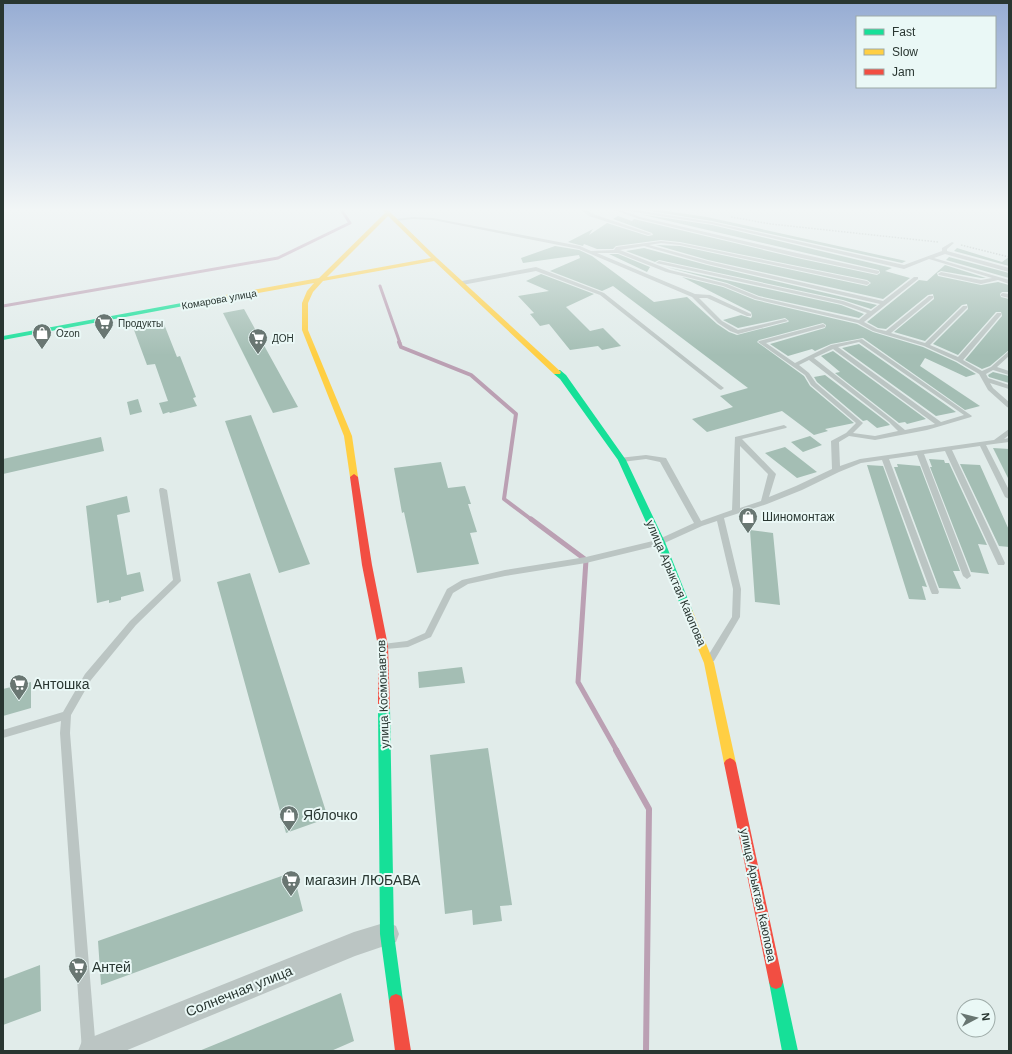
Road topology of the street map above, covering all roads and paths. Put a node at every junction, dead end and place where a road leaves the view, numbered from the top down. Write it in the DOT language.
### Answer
graph roads {
  1 [pos="341,257"];
  2 [pos="604,257"];
  3 [pos="636,257"];
  4 [pos="688,257"];
  5 [pos="745,257"];
  6 [pos="807,257"];
  7 [pos="859,257"];
  8 [pos="963,257"];
  9 [pos="930,258"];
  10 [pos="435,259"];
  11 [pos="648,262"];
  12 [pos="1009,270"];
  13 [pos="877,272"];
  14 [pos="941,274"];
  15 [pos="916,278"];
  16 [pos="997,279"];
  17 [pos="319,280"];
  18 [pos="867,282"];
  19 [pos="1009,282"];
  20 [pos="462,283"];
  21 [pos="694,296"];
  22 [pos="931,297"];
  23 [pos="884,303"];
  24 [pos="965,307"];
  25 [pos="872,313"];
  26 [pos="999,314"];
  27 [pos="749,315"];
  28 [pos="785,321"];
  29 [pos="860,322"];
  30 [pos="823,326"];
  31 [pos="887,333"];
  32 [pos="3,338"];
  33 [pos="926,345"];
  34 [pos="832,346"];
  35 [pos="1008,355"];
  36 [pos="809,357"];
  37 [pos="959,360"];
  38 [pos="795,365"];
  39 [pos="994,368"];
  40 [pos="1009,373"];
  41 [pos="984,376"];
  42 [pos="1009,387"];
  43 [pos="721,388"];
  44 [pos="1009,406"];
  45 [pos="938,423"];
  46 [pos="784,427"];
  47 [pos="1009,431"];
  48 [pos="903,432"];
  49 [pos="848,434"];
  50 [pos="737,438"];
  51 [pos="1009,441"];
  52 [pos="994,443"];
  53 [pos="982,444"];
  54 [pos="947,448"];
  55 [pos="920,453"];
  56 [pos="885,458"];
  57 [pos="622,460"];
  58 [pos="836,470"];
  59 [pos="163,490"];
  60 [pos="1009,498"];
  61 [pos="764,502"];
  62 [pos="736,511"];
  63 [pos="720,517"];
  64 [pos="699,524"];
  65 [pos="660,542"];
  66 [pos="1001,563"];
  67 [pos="967,576"];
  68 [pos="935,592"];
  69 [pos="384,646"];
  70 [pos="709,663"];
  71 [pos="66,715"];
  72 [pos="3,734"];
  73 [pos="387,934"];
  74 [pos="90,1051"];
  75 [pos="403,1051"];
  76 [pos="790,1051"];
  1 -- 17 [label="street, улица Космонавтов"];
  2 -- 21 [label="lane"];
  3 -- 11 [label="lane"];
  4 -- 23 [label="lane"];
  5 -- 18 [label="lane"];
  6 -- 13 [label="lane"];
  7 -- 9 [label="lane"];
  8 -- 12 [label="lane"];
  9 -- 16 [label="lane"];
  10 -- 17 [label="street, Комарова улица"];
  10 -- 20 [label="street, улица Арыктая Каюпова"];
  11 -- 25 [label="lane"];
  11 -- 29 [label="lane"];
  14 -- 16 [label="lane"];
  15 -- 23 [label="lane"];
  16 -- 19 [label="lane"];
  17 -- 32 [label="street, Комарова улица"];
  17 -- 69 [label="street, улица Космонавтов"];
  20 -- 43 [label="lane"];
  20 -- 57 [label="street, улица Арыктая Каюпова"];
  21 -- 27 [label="lane"];
  21 -- 28 [label="lane"];
  22 -- 31 [label="lane"];
  23 -- 25 [label="lane"];
  24 -- 33 [label="lane"];
  25 -- 29 [label="lane"];
  26 -- 37 [label="lane"];
  29 -- 31 [label="lane"];
  30 -- 38 [label="lane"];
  31 -- 33 [label="lane"];
  33 -- 37 [label="lane"];
  34 -- 36 [label="lane"];
  34 -- 45 [label="lane"];
  34 -- 45 [label="lane"];
  35 -- 39 [label="lane"];
  36 -- 38 [label="lane"];
  36 -- 48 [label="lane"];
  37 -- 41 [label="lane"];
  38 -- 49 [label="lane"];
  39 -- 40 [label="lane"];
  39 -- 41 [label="lane"];
  41 -- 42 [label="lane"];
  41 -- 44 [label="lane"];
  45 -- 48 [label="lane"];
  46 -- 50 [label="lane"];
  47 -- 52 [label="lane"];
  48 -- 49 [label="lane"];
  49 -- 58 [label="lane"];
  50 -- 61 [label="lane"];
  50 -- 62 [label="lane"];
  51 -- 52 [label="lane"];
  52 -- 53 [label="lane"];
  53 -- 54 [label="lane"];
  53 -- 60 [label="lane"];
  54 -- 55 [label="lane"];
  54 -- 66 [label="lane"];
  55 -- 56 [label="lane"];
  55 -- 67 [label="lane"];
  56 -- 58 [label="lane"];
  56 -- 68 [label="lane"];
  57 -- 64 [label="lane"];
  57 -- 65 [label="street, улица Арыктая Каюпова"];
  58 -- 61 [label="lane"];
  59 -- 71 [label="lane"];
  61 -- 62 [label="lane"];
  62 -- 63 [label="lane"];
  63 -- 64 [label="lane"];
  63 -- 70 [label="lane"];
  64 -- 65 [label="lane"];
  65 -- 69 [label="lane"];
  65 -- 70 [label="street, улица Арыктая Каюпова"];
  69 -- 73 [label="street, улица Космонавтов"];
  70 -- 76 [label="street, улица Арыктая Каюпова"];
  71 -- 72 [label="lane"];
  71 -- 74 [label="lane"];
  73 -- 74 [label="street, Солнечная улица"];
  73 -- 75 [label="street, улица Космонавтов"];
}
